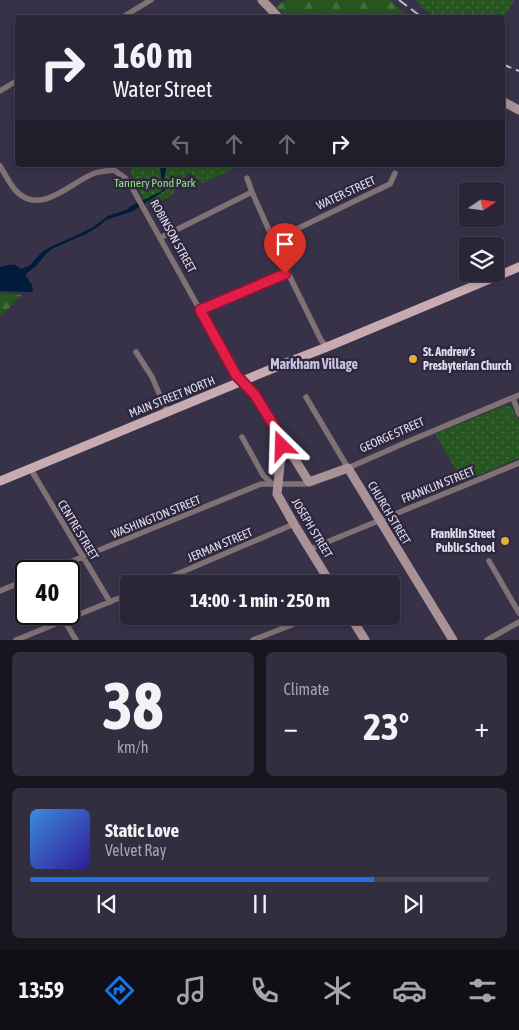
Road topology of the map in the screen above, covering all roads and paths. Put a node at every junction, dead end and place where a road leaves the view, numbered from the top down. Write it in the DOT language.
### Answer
graph roads {
  1 [pos="151,0"];
  2 [pos="262,0"];
  3 [pos="127,15"];
  4 [pos="275,15"];
  5 [pos="15,82"];
  6 [pos="0,91"];
  7 [pos="505,103"];
  8 [pos="519,110"];
  9 [pos="0,166"];
  10 [pos="115,168"];
  11 [pos="395,173"];
  12 [pos="247,178"];
  13 [pos="252,192"];
  14 [pos="160,238"];
  15 [pos="274,240"];
  16 [pos="519,267"];
  17 [pos="288,273"];
  18 [pos="200,310"];
  19 [pos="327,347"];
  20 [pos="136,352"];
  21 [pos="242,381"];
  22 [pos="306,397"];
  23 [pos="516,397"];
  24 [pos="167,412"];
  25 [pos="519,414"];
  26 [pos="279,434"];
  27 [pos="242,437"];
  28 [pos="519,463"];
  29 [pos="30,468"];
  30 [pos="348,468"];
  31 [pos="0,481"];
  32 [pos="309,482"];
  33 [pos="275,484"];
  34 [pos="379,520"];
  35 [pos="294,524"];
  36 [pos="310,549"];
  37 [pos="82,558"];
  38 [pos="77,560"];
  39 [pos="489,561"];
  40 [pos="175,575"];
  41 [pos="325,575"];
  42 [pos="15,585"];
  43 [pos="0,591"];
  44 [pos="120,598"];
  45 [pos="110,602"];
  46 [pos="519,612"];
  47 [pos="80,614"];
  48 [pos="519,622"];
  49 [pos="52,625"];
  50 [pos="67,625"];
  51 [pos="291,625"];
  52 [pos="356,625"];
  53 [pos="16,640"];
  54 [pos="76,640"];
  55 [pos="253,640"];
  56 [pos="365,640"];
  57 [pos="453,640"];
  58 [pos="487,640"];
  1 -- 3 [label="street"];
  2 -- 4 [label="street"];
  5 -- 6 [label="street"];
  7 -- 8 [label="street"];
  9 -- 10 [label="street, ROBINSON STREET"];
  10 -- 14 [label="street, ROBINSON STREET"];
  11 -- 15 [label="street, WATER STREET"];
  12 -- 13 [label="street"];
  13 -- 14 [label="street"];
  13 -- 15 [label="street"];
  14 -- 18 [label="street, ROBINSON STREET"];
  15 -- 17 [label="street"];
  16 -- 19 [label="main road, MAIN STREET NORTH"];
  17 -- 18 [label="street"];
  17 -- 19 [label="street"];
  18 -- 21 [label="street, ROBINSON STREET"];
  19 -- 21 [label="main road, MAIN STREET NORTH"];
  20 -- 24 [label="street"];
  21 -- 24 [label="main road, MAIN STREET NORTH"];
  21 -- 26 [label="street, ROBINSON STREET"];
  22 -- 30 [label="street, CHURCH STREET"];
  23 -- 25 [label="street"];
  23 -- 30 [label="street, GEORGE STREET"];
  24 -- 29 [label="main road, MAIN STREET NORTH"];
  26 -- 32 [label="street, ROBINSON STREET"];
  26 -- 33 [label="street, ROBINSON STREET"];
  27 -- 33 [label="street, JOSEPH STREET"];
  28 -- 34 [label="street, FRANKLIN STREET"];
  29 -- 31 [label="main road, MAIN STREET NORTH"];
  29 -- 37 [label="street, CENTRE STREET"];
  30 -- 32 [label="street, GEORGE STREET"];
  30 -- 34 [label="street, CHURCH STREET"];
  32 -- 33 [label="street, GEORGE STREET"];
  33 -- 35 [label="street, JOSEPH STREET"];
  33 -- 37 [label="street, WASHINGTON STREET"];
  34 -- 36 [label="street, FRANKLIN STREET"];
  34 -- 57 [label="street, CHURCH STREET"];
  35 -- 36 [label="street, JOSEPH STREET"];
  35 -- 40 [label="street, JERMAN STREET"];
  36 -- 41 [label="street, JOSEPH STREET"];
  37 -- 38 [label="street, WASHINGTON STREET"];
  37 -- 45 [label="street, CENTRE STREET"];
  39 -- 46 [label="street"];
  42 -- 43 [label="street"];
  44 -- 45 [label="street"];
  45 -- 47 [label="street"];
  48 -- 58 [label="street"];
  49 -- 53 [label="street"];
  50 -- 54 [label="street"];
  51 -- 55 [label="street"];
  52 -- 56 [label="street"];
}
